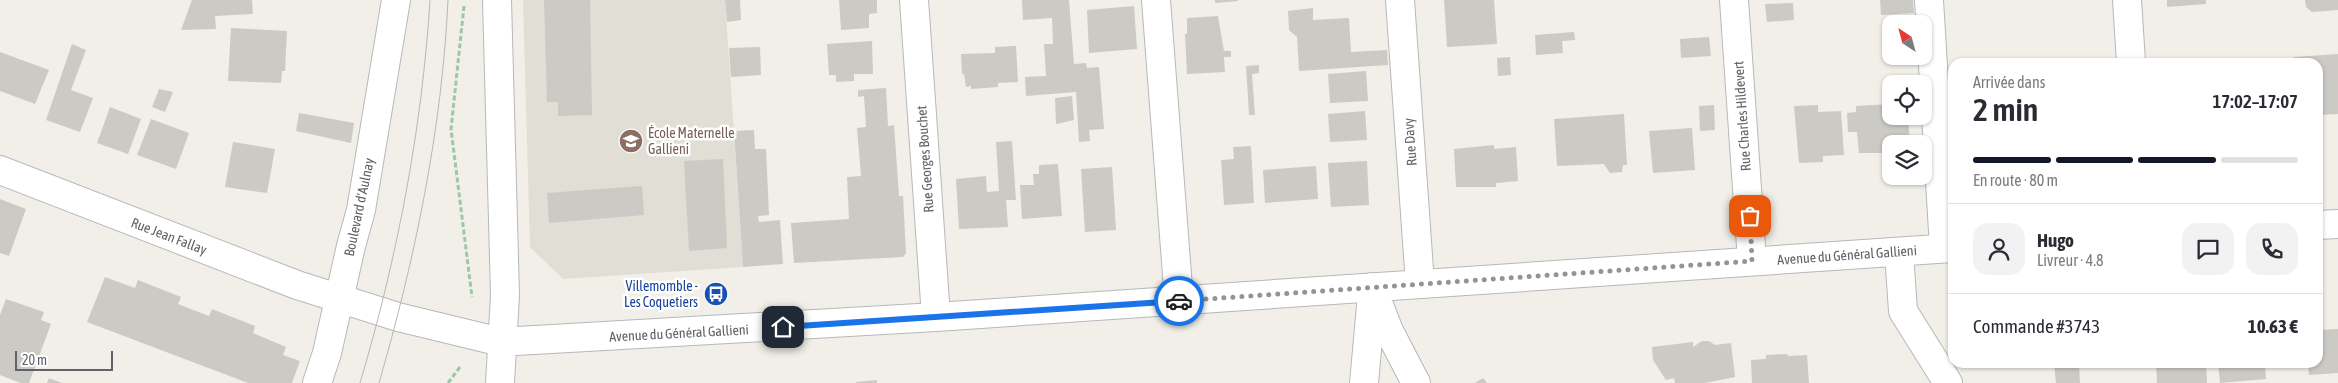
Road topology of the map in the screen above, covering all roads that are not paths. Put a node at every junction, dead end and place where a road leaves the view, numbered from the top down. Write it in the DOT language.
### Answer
graph roads {
  1 [pos="396,0"];
  2 [pos="496,0"];
  3 [pos="914,0"];
  4 [pos="1156,0"];
  5 [pos="1400,0"];
  6 [pos="1734,0"];
  7 [pos="1929,0"];
  8 [pos="2127,0"];
  9 [pos="2131,58"];
  10 [pos="0,170"];
  11 [pos="2338,224"];
  12 [pos="2323,225"];
  13 [pos="1948,248"];
  14 [pos="1898,253"];
  15 [pos="1752,261"];
  16 [pos="1420,284"];
  17 [pos="1372,287"];
  18 [pos="340,298"];
  19 [pos="1179,301"];
  20 [pos="936,317"];
  21 [pos="502,342"];
  22 [pos="317,383"];
  23 [pos="500,383"];
  24 [pos="1364,383"];
  25 [pos="1416,383"];
  26 [pos="1948,383"];
  1 -- 18 [label="street, Boulevard d'Aulnay"];
  2 -- 21 [label="street"];
  3 -- 20 [label="street, Rue Georges Bouchet"];
  4 -- 19 [label="street"];
  5 -- 16 [label="street, Rue Davy"];
  6 -- 15 [label="street, Rue Charles Hildevert"];
  7 -- 13 [label="street"];
  8 -- 9 [label="street"];
  10 -- 18 [label="street, Rue Jean Fallay"];
  11 -- 12 [label="street"];
  13 -- 14 [label="street, Avenue du Général Gallieni"];
  14 -- 15 [label="street, Avenue du Général Gallieni"];
  14 -- 26 [label="street"];
  15 -- 16 [label="street, Avenue du Général Gallieni"];
  16 -- 17 [label="street, Avenue du Général Gallieni"];
  17 -- 19 [label="street, Avenue du Général Gallieni"];
  17 -- 24 [label="street"];
  17 -- 25 [label="street"];
  18 -- 21 [label="street, Avenue du Général Gallieni"];
  18 -- 22 [label="street, Boulevard d'Aulnay"];
  19 -- 20 [label="street, Avenue du Général Gallieni"];
  20 -- 21 [label="street, Avenue du Général Gallieni"];
  21 -- 23 [label="street"];
}
